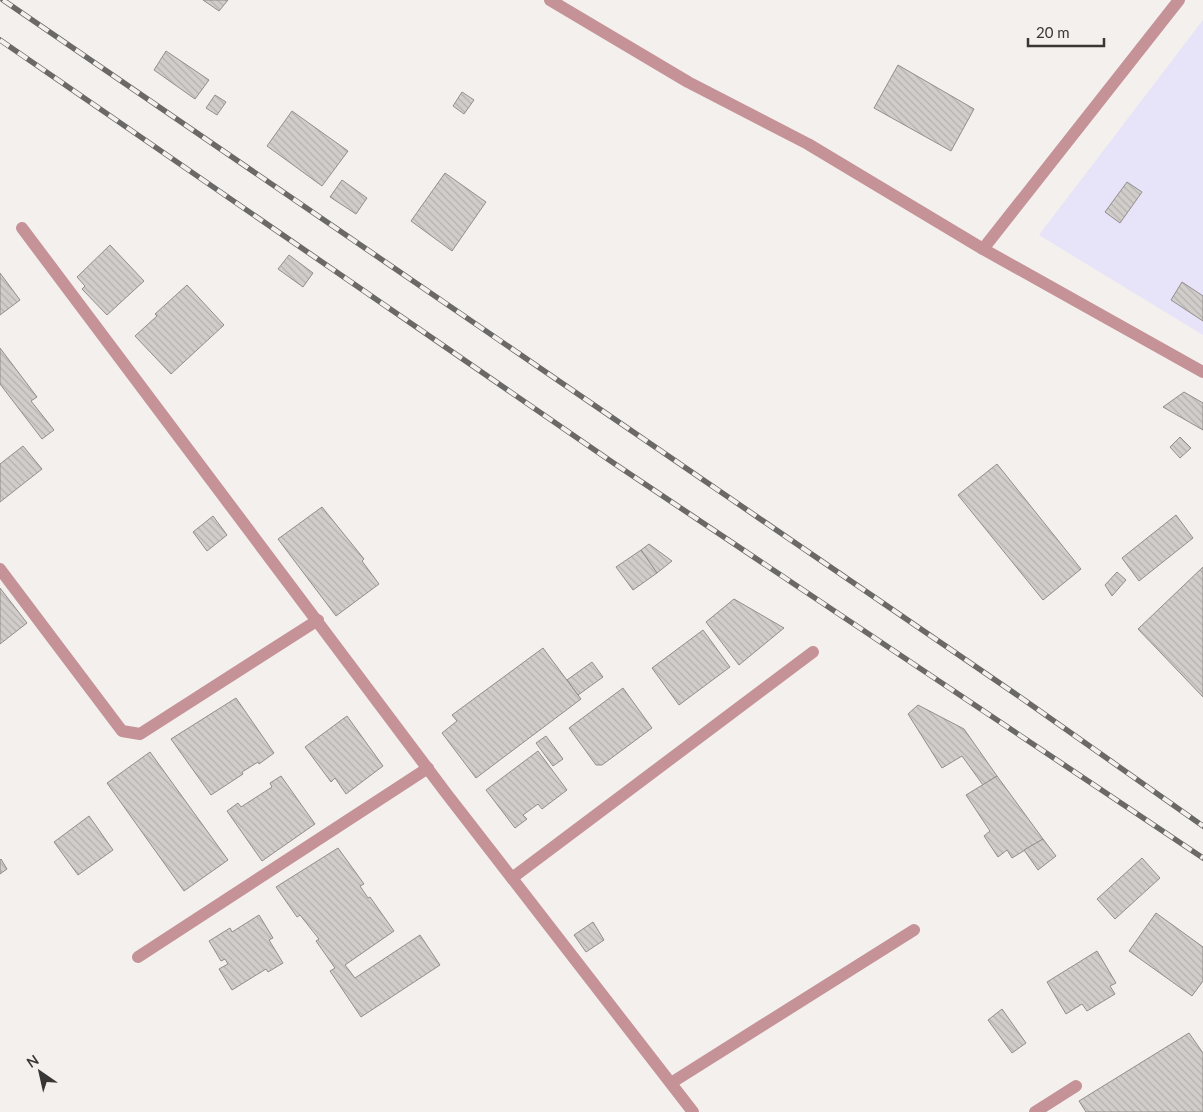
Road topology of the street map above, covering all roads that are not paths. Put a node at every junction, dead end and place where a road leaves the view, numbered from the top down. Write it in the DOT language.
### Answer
graph roads {
  1 [pos="550,0"];
  2 [pos="1179,0"];
  3 [pos="22,228"];
  4 [pos="983,249"];
  5 [pos="1203,372"];
  6 [pos="0,569"];
  7 [pos="318,620"];
  8 [pos="813,652"];
  9 [pos="428,768"];
  10 [pos="512,878"];
  11 [pos="914,930"];
  12 [pos="138,957"];
  13 [pos="671,1083"];
  14 [pos="1076,1086"];
  15 [pos="693,1112"];
  16 [pos="1035,1112"];
  1 -- 4 [label="street"];
  2 -- 4 [label="street"];
  3 -- 7 [label="street"];
  4 -- 5 [label="street"];
  6 -- 7 [label="street"];
  7 -- 9 [label="street"];
  8 -- 10 [label="street"];
  9 -- 10 [label="street"];
  9 -- 12 [label="street"];
  10 -- 13 [label="street"];
  11 -- 13 [label="street"];
  13 -- 15 [label="street"];
  14 -- 16 [label="street"];
}
